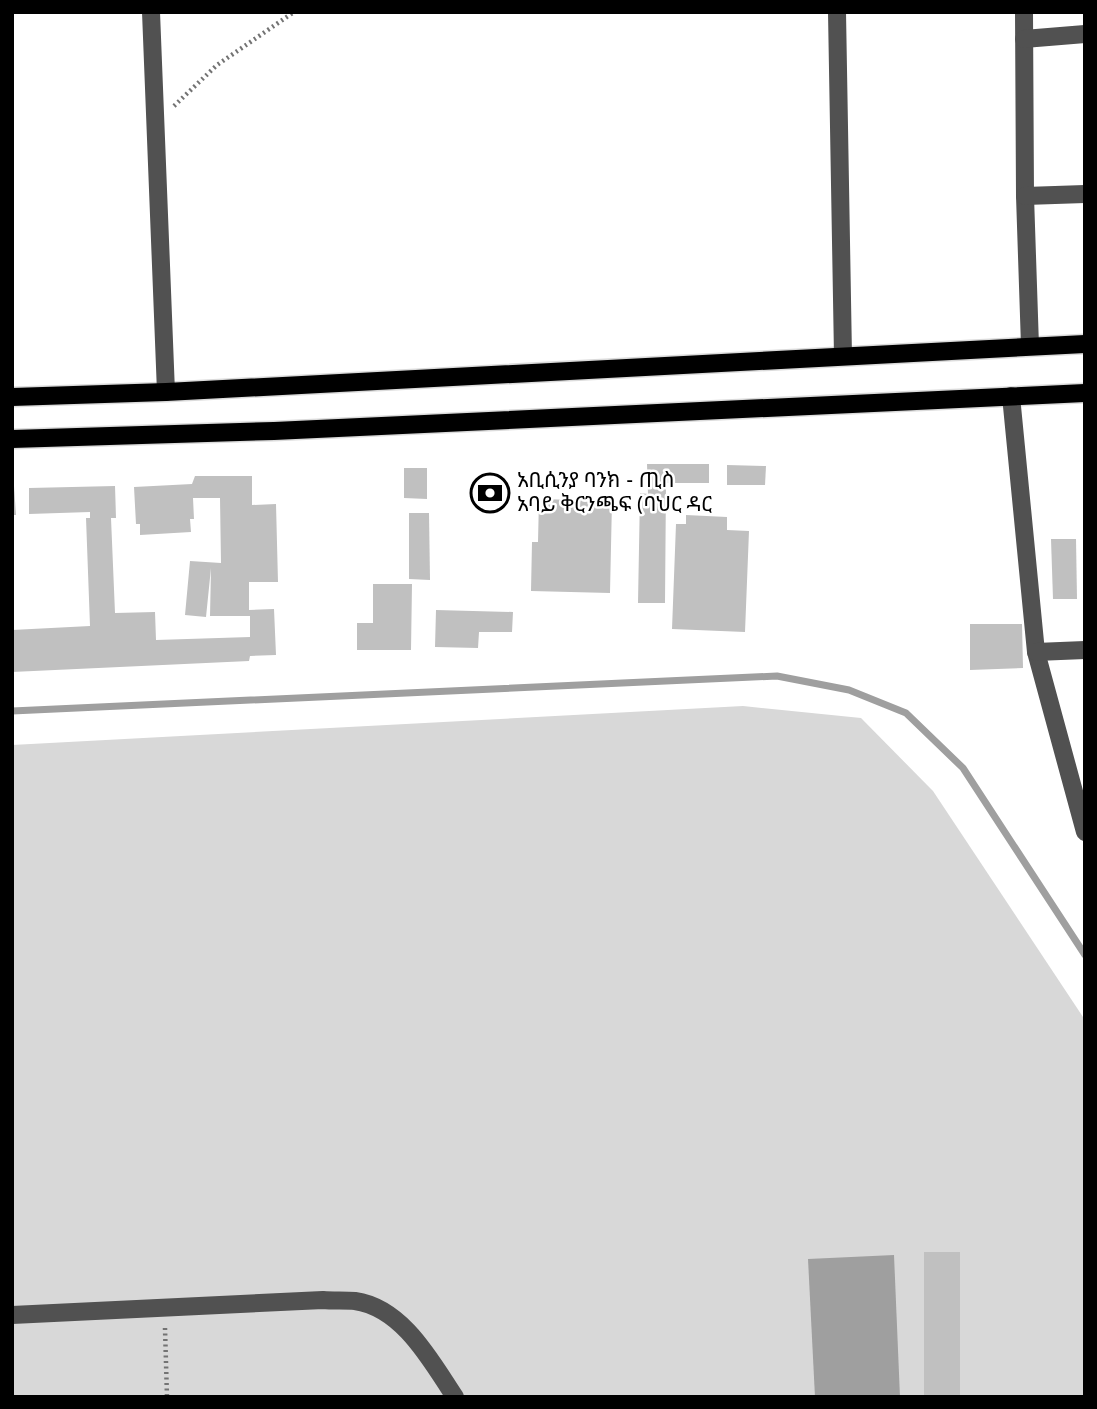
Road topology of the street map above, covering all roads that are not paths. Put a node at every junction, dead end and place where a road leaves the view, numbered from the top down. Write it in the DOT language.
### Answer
graph roads {
  1 [pos="151,12"];
  2 [pos="837,12"];
  3 [pos="1024,12"];
  4 [pos="1085,34"];
  5 [pos="1024,39"];
  6 [pos="1085,194"];
  7 [pos="1025,196"];
  8 [pos="1085,344"];
  9 [pos="1030,346"];
  10 [pos="843,356"];
  11 [pos="166,392"];
  12 [pos="1085,393"];
  13 [pos="1012,396"];
  14 [pos="12,397"];
  15 [pos="12,439"];
  16 [pos="1085,650"];
  17 [pos="1036,652"];
  18 [pos="1085,832"];
  19 [pos="12,1315"];
  20 [pos="456,1397"];
  1 -- 11 [label="street"];
  2 -- 10 [label="street"];
  3 -- 5 [label="street"];
  4 -- 5 [label="street"];
  5 -- 7 [label="street"];
  6 -- 7 [label="street"];
  7 -- 9 [label="street"];
  8 -- 9 [label="main road"];
  9 -- 10 [label="main road"];
  10 -- 11 [label="main road"];
  11 -- 14 [label="main road"];
  12 -- 13 [label="main road"];
  13 -- 15 [label="main road"];
  13 -- 17 [label="street"];
  16 -- 17 [label="street"];
  17 -- 18 [label="street"];
  19 -- 20 [label="street"];
}
